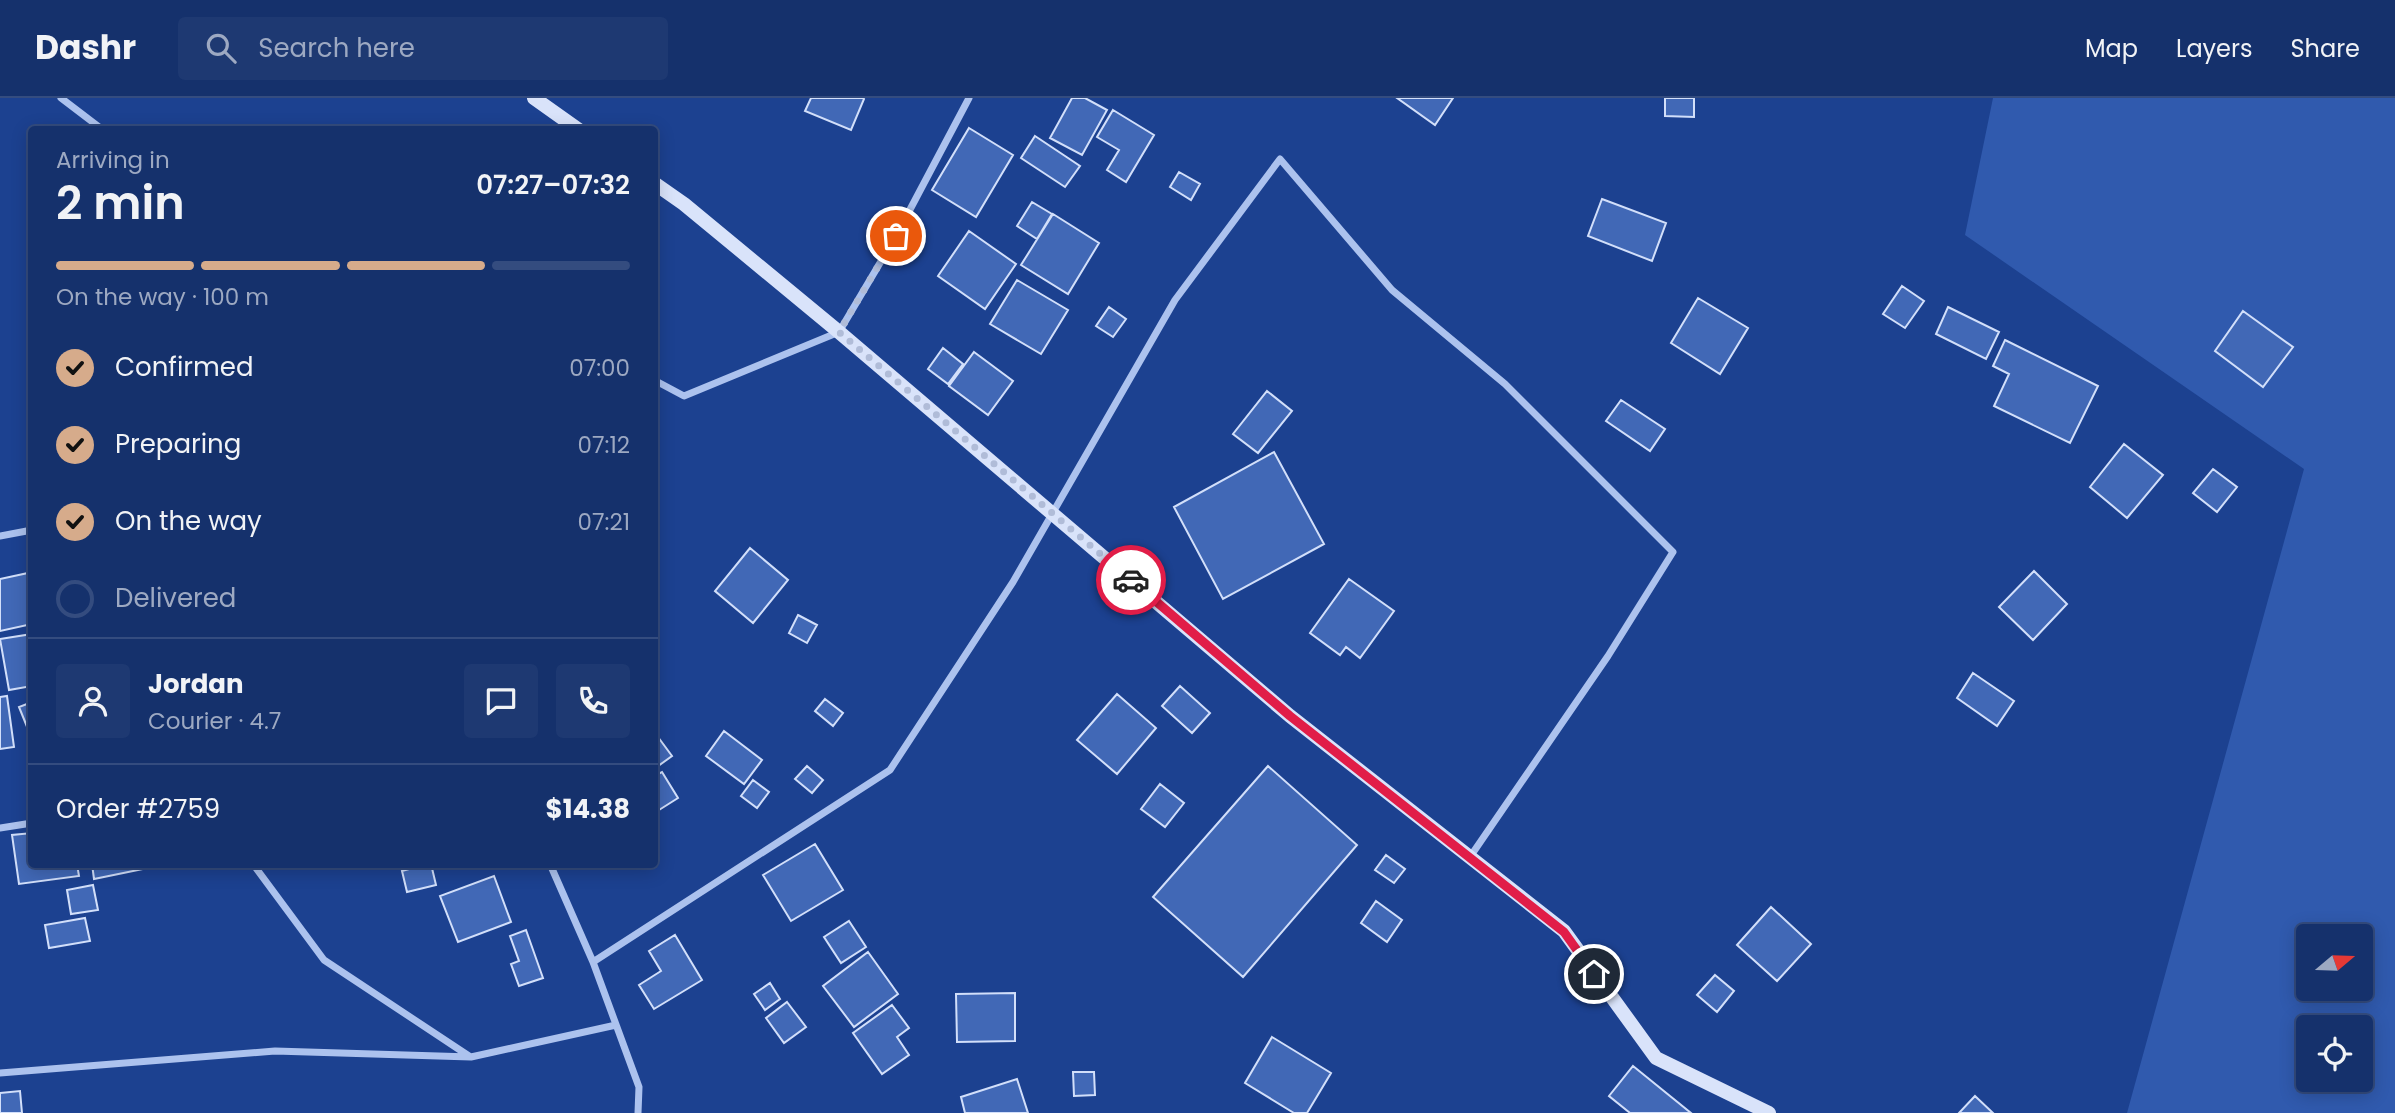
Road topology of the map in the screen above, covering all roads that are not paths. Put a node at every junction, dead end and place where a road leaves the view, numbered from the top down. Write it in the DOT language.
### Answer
graph roads {
  1 [pos="61,98"];
  2 [pos="534,98"];
  3 [pos="969,98"];
  4 [pos="98,126"];
  5 [pos="573,126"];
  6 [pos="658,186"];
  7 [pos="839,332"];
  8 [pos="658,382"];
  9 [pos="1053,513"];
  10 [pos="28,531"];
  11 [pos="0,536"];
  12 [pos="28,824"];
  13 [pos="0,828"];
  14 [pos="1469,857"];
  15 [pos="256,868"];
  16 [pos="552,868"];
  17 [pos="593,962"];
  18 [pos="616,1024"];
  19 [pos="471,1057"];
  20 [pos="0,1073"];
  21 [pos="638,1113"];
  22 [pos="1769,1113"];
  1 -- 4 [label="street"];
  2 -- 5 [label="street"];
  3 -- 7 [label="street"];
  6 -- 7 [label="street"];
  7 -- 8 [label="street"];
  7 -- 9 [label="street"];
  9 -- 14 [label="street"];
  9 -- 14 [label="street"];
  9 -- 17 [label="street"];
  10 -- 11 [label="street"];
  12 -- 13 [label="street"];
  14 -- 22 [label="street"];
  15 -- 19 [label="street"];
  16 -- 17 [label="street"];
  17 -- 18 [label="street"];
  18 -- 19 [label="street"];
  18 -- 21 [label="street"];
  19 -- 20 [label="street"];
}
